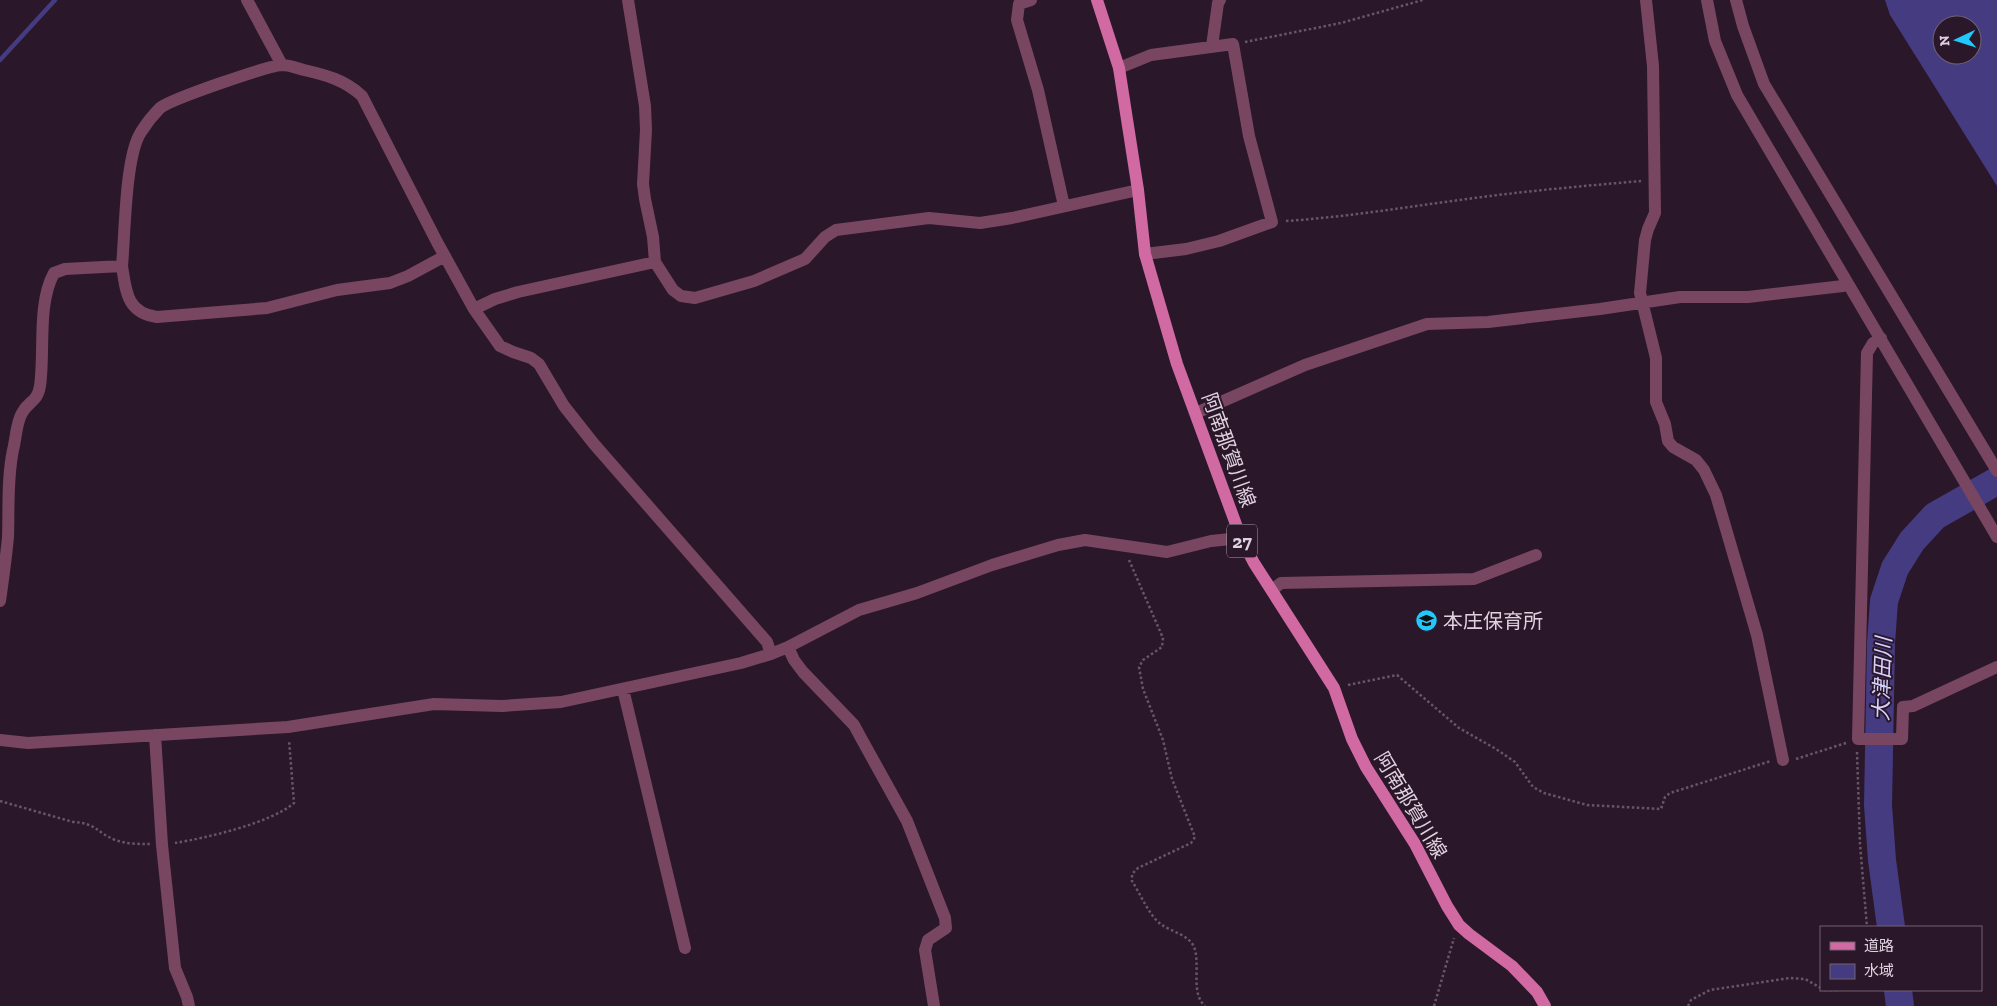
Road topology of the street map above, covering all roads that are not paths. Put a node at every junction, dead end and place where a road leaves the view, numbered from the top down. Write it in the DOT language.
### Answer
graph roads {
  1 [pos="247,0"];
  2 [pos="628,0"];
  3 [pos="1030,0"];
  4 [pos="1098,0"];
  5 [pos="1220,0"];
  6 [pos="1646,0"];
  7 [pos="1707,0"];
  8 [pos="1736,0"];
  9 [pos="1212,46"];
  10 [pos="282,65"];
  11 [pos="1119,68"];
  12 [pos="1138,190"];
  13 [pos="1064,206"];
  14 [pos="1145,254"];
  15 [pos="445,256"];
  16 [pos="655,262"];
  17 [pos="122,266"];
  18 [pos="1848,284"];
  19 [pos="1642,303"];
  20 [pos="474,309"];
  21 [pos="1881,338"];
  22 [pos="1196,413"];
  23 [pos="1997,471"];
  24 [pos="1240,538"];
  25 [pos="1997,538"];
  26 [pos="1536,554"];
  27 [pos="1272,590"];
  28 [pos="0,601"];
  29 [pos="788,647"];
  30 [pos="771,654"];
  31 [pos="1997,667"];
  32 [pos="623,690"];
  33 [pos="154,735"];
  34 [pos="0,740"];
  35 [pos="1783,760"];
  36 [pos="685,948"];
  37 [pos="188,1006"];
  38 [pos="934,1006"];
  39 [pos="1545,1006"];
  1 -- 10 [label="street"];
  2 -- 16 [label="street"];
  3 -- 13 [label="street"];
  4 -- 11 [label="main road, 阿南那賀川線 / 27"];
  5 -- 9 [label="street"];
  6 -- 19 [label="street"];
  7 -- 18 [label="street"];
  8 -- 23 [label="street"];
  9 -- 11 [label="street"];
  9 -- 14 [label="street"];
  10 -- 15 [label="street"];
  10 -- 17 [label="street"];
  11 -- 12 [label="main road, 阿南那賀川線 / 27"];
  12 -- 13 [label="street"];
  12 -- 14 [label="main road, 阿南那賀川線 / 27"];
  13 -- 16 [label="street"];
  14 -- 22 [label="main road, 阿南那賀川線 / 27"];
  15 -- 17 [label="street"];
  15 -- 20 [label="street"];
  16 -- 20 [label="street"];
  17 -- 28 [label="street"];
  18 -- 19 [label="street"];
  18 -- 21 [label="street"];
  19 -- 22 [label="street"];
  19 -- 35 [label="street"];
  20 -- 30 [label="street"];
  21 -- 25 [label="street"];
  21 -- 31 [label="street"];
  22 -- 24 [label="main road, 阿南那賀川線 / 27"];
  24 -- 27 [label="main road, 阿南那賀川線 / 27"];
  24 -- 29 [label="street"];
  26 -- 27 [label="street"];
  27 -- 39 [label="main road, 阿南那賀川線 / 27"];
  29 -- 30 [label="street"];
  29 -- 38 [label="street"];
  30 -- 32 [label="street"];
  32 -- 33 [label="street"];
  32 -- 36 [label="street"];
  33 -- 34 [label="street"];
  33 -- 37 [label="street"];
}
